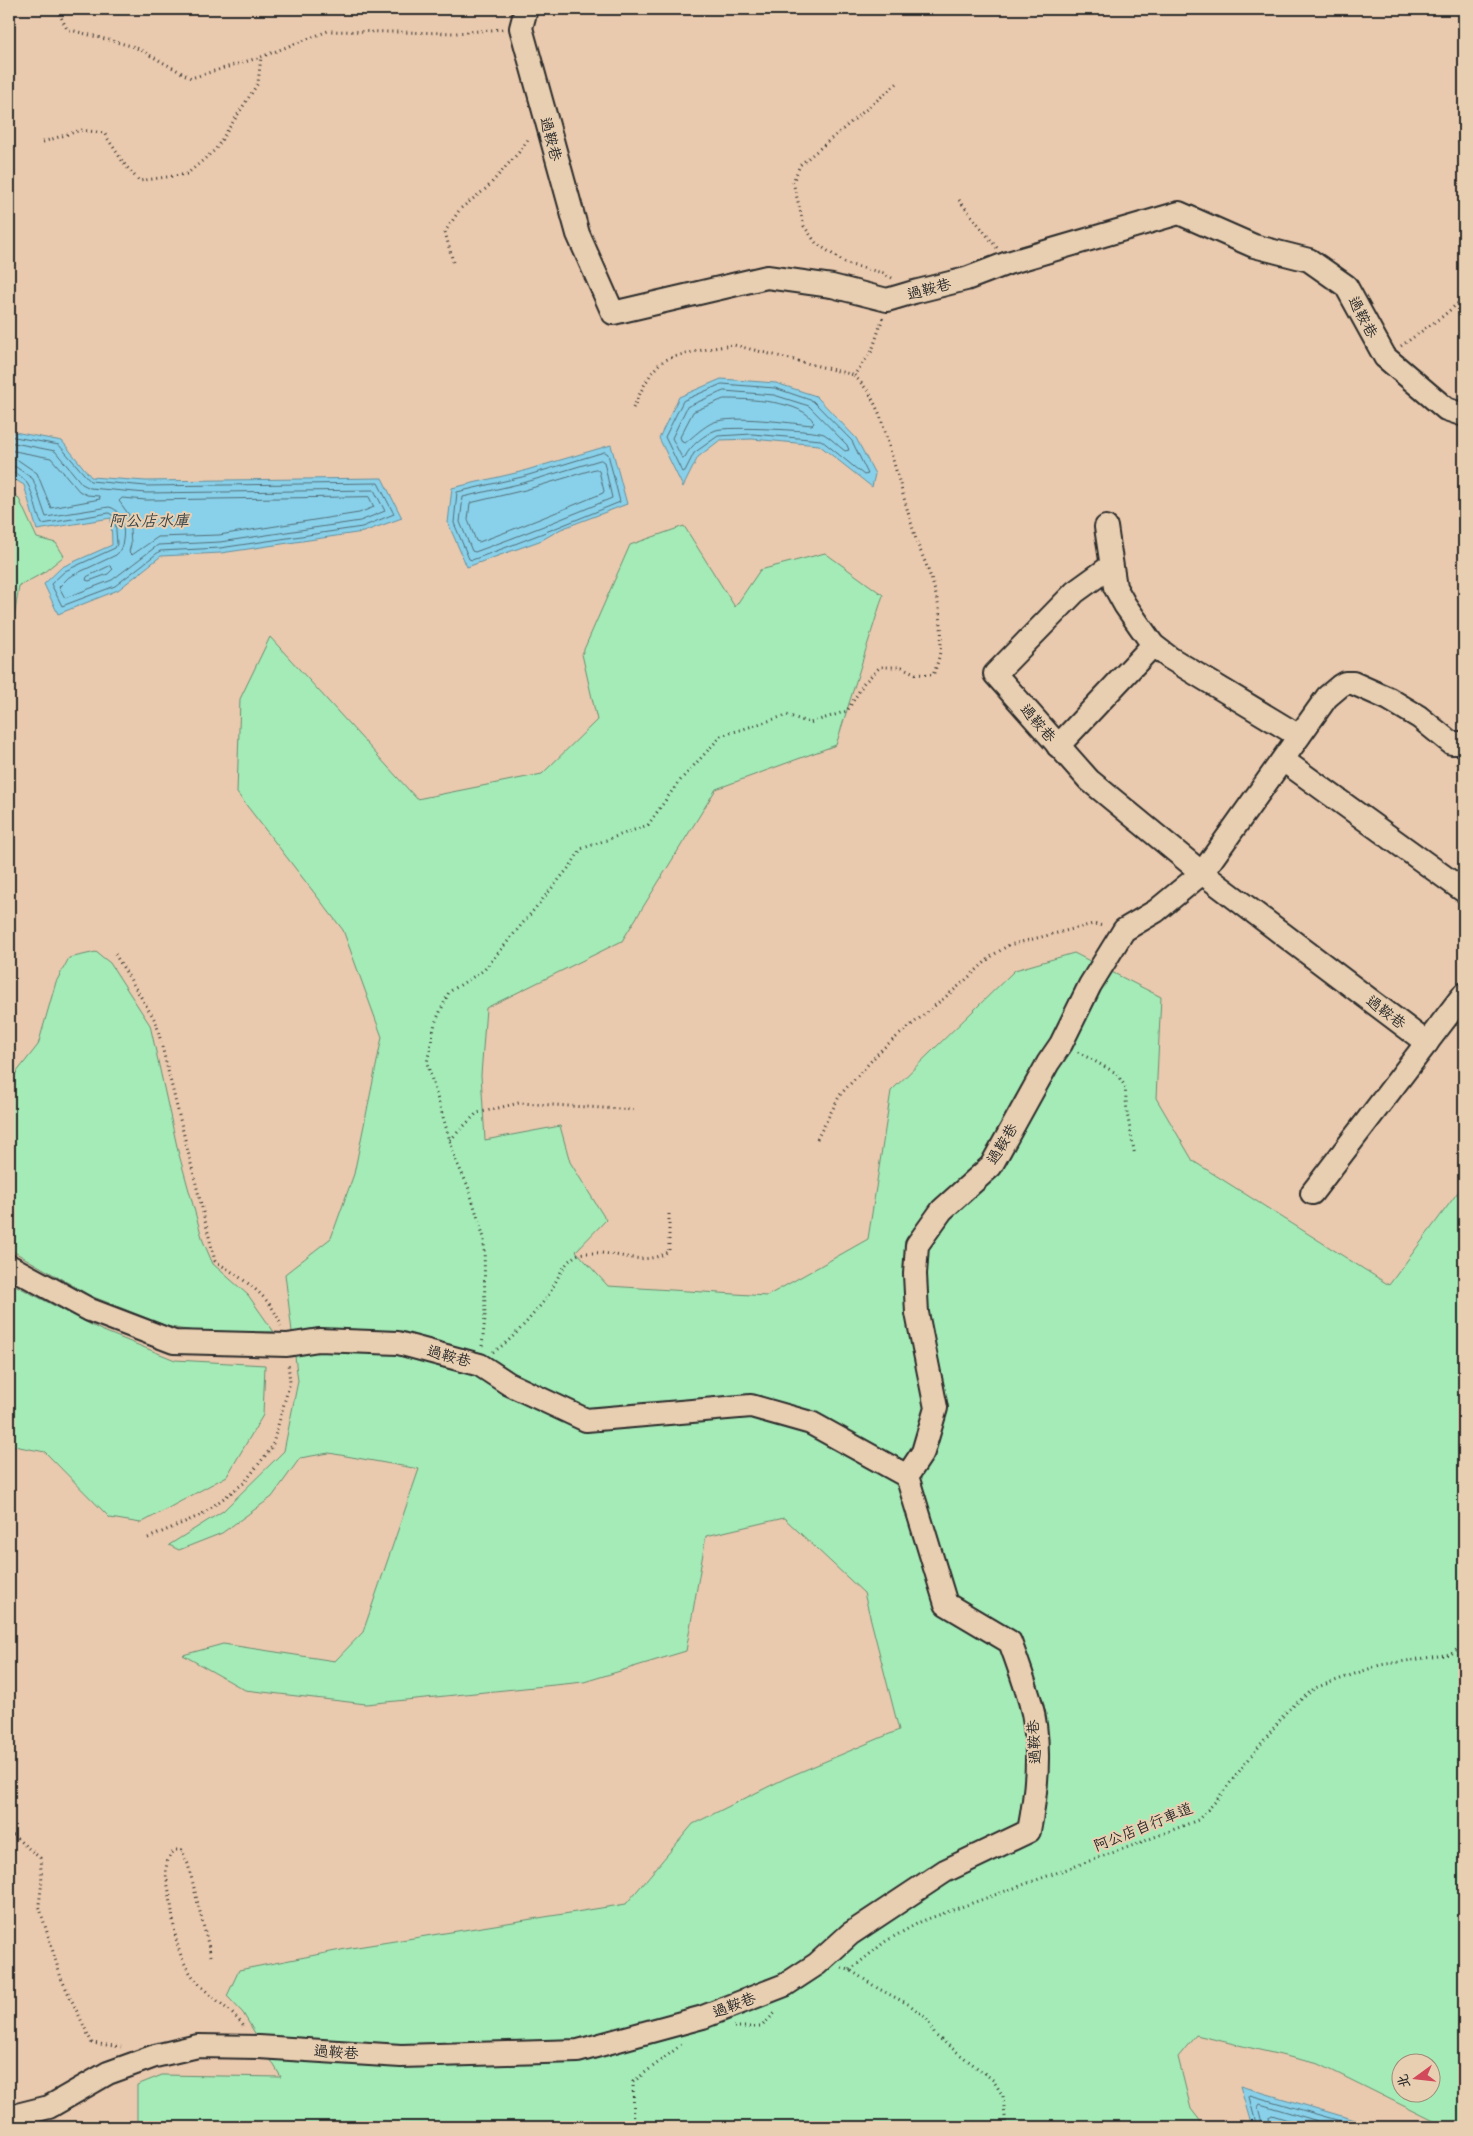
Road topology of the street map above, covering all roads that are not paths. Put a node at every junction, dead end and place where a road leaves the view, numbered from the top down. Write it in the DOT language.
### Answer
graph roads {
  1 [pos="524,18"];
  2 [pos="1464,415"];
  3 [pos="1106,527"];
  4 [pos="1111,566"];
  5 [pos="1153,646"];
  6 [pos="1299,736"];
  7 [pos="1464,743"];
  8 [pos="1058,746"];
  9 [pos="1283,760"];
  10 [pos="1202,873"];
  11 [pos="1464,891"];
  12 [pos="1464,994"];
  13 [pos="1427,1043"];
  14 [pos="1312,1193"];
  15 [pos="9,1266"];
  16 [pos="907,1476"];
  17 [pos="9,2117"];
  1 -- 2 [label="lane, 過鞍巷"];
  3 -- 4 [label="lane"];
  4 -- 5 [label="lane"];
  4 -- 8 [label="lane, 過鞍巷"];
  5 -- 6 [label="lane"];
  5 -- 8 [label="lane"];
  6 -- 7 [label="lane, 過鞍巷"];
  6 -- 9 [label="lane, 過鞍巷"];
  8 -- 10 [label="lane, 過鞍巷"];
  9 -- 10 [label="lane, 過鞍巷"];
  9 -- 11 [label="lane"];
  10 -- 13 [label="lane, 過鞍巷"];
  10 -- 16 [label="lane, 過鞍巷"];
  12 -- 13 [label="lane"];
  13 -- 14 [label="lane"];
  15 -- 16 [label="lane, 過鞍巷"];
  16 -- 17 [label="lane, 過鞍巷"];
}
